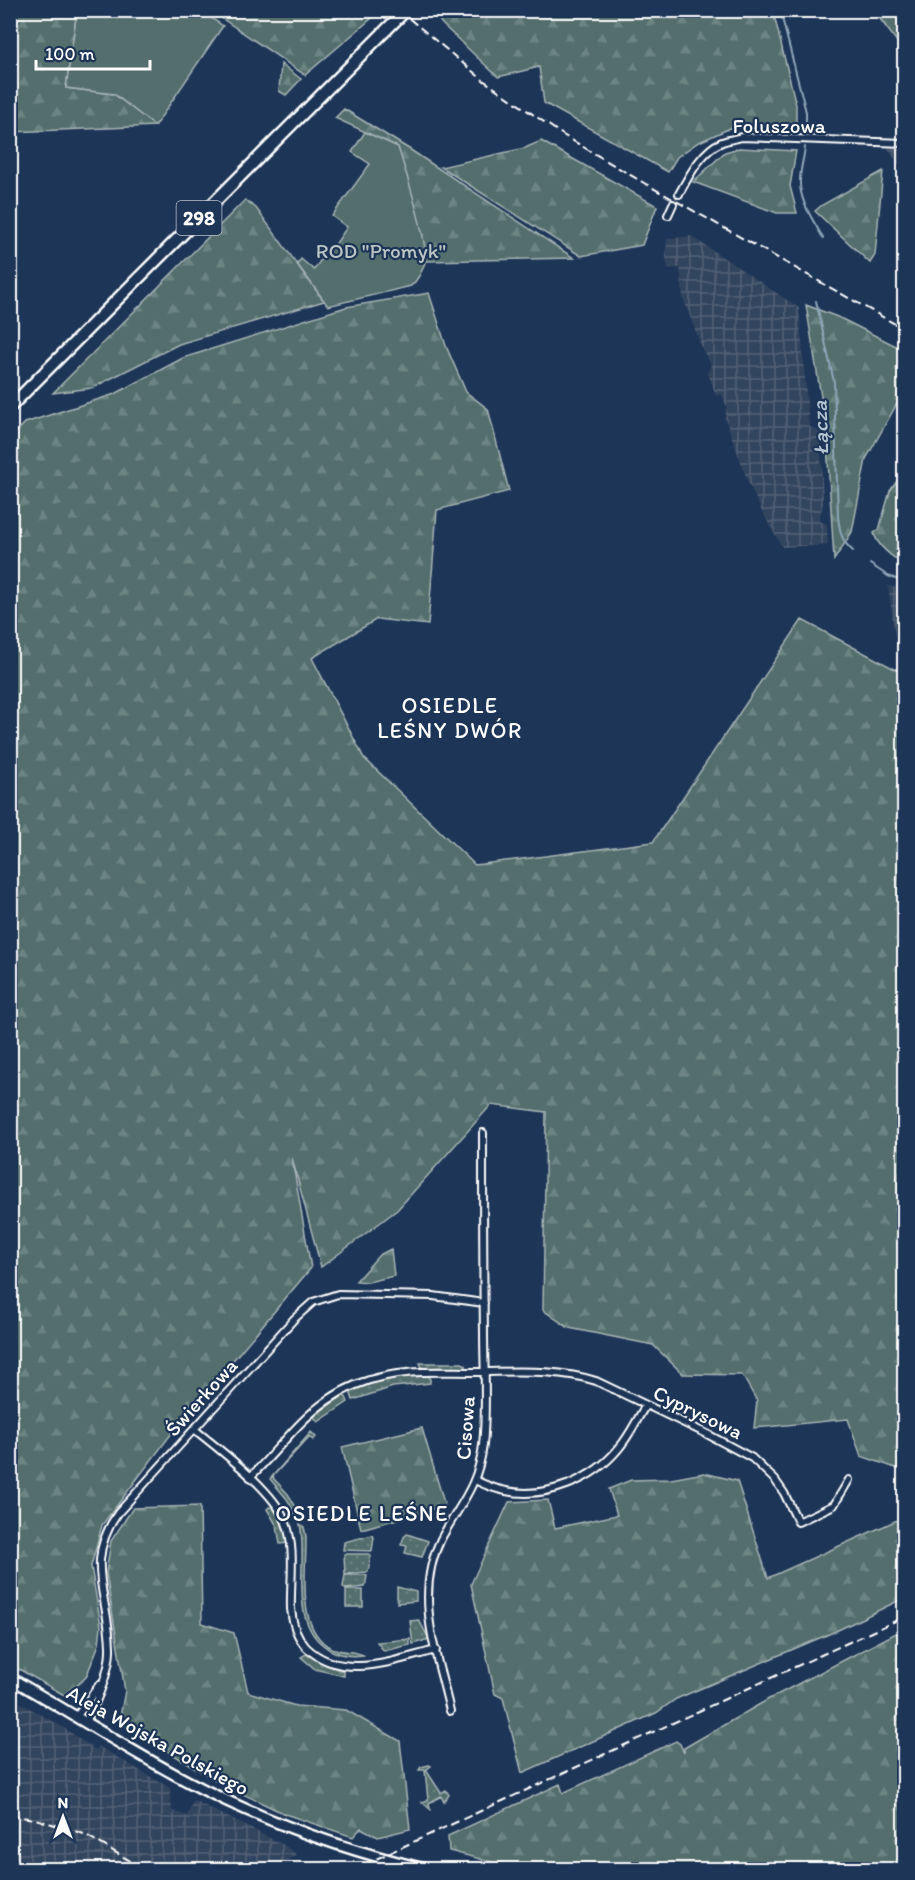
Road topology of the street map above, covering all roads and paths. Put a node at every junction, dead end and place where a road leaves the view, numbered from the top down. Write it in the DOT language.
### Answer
graph roads {
  1 [pos="406,10"];
  2 [pos="904,143"];
  3 [pos="679,194"];
  4 [pos="673,204"];
  5 [pos="668,215"];
  6 [pos="10,407"];
  7 [pos="483,1132"];
  8 [pos="484,1303"];
  9 [pos="484,1372"];
  10 [pos="646,1405"];
  11 [pos="194,1429"];
  12 [pos="250,1477"];
  13 [pos="475,1480"];
  14 [pos="849,1480"];
  15 [pos="436,1650"];
  16 [pos="10,1678"];
  17 [pos="102,1683"];
  18 [pos="450,1711"];
  19 [pos="77,1716"];
  20 [pos="86,1721"];
  21 [pos="429,1869"];
  1 -- 6 [label="main road, 298, bridge"];
  2 -- 3 [label="street, Foluszowa"];
  4 -- 5 [label="street"];
  7 -- 8 [label="street, Cisowa"];
  8 -- 9 [label="street, Cisowa"];
  8 -- 11 [label="street, Świerkowa"];
  9 -- 10 [label="street, Cyprysowa"];
  9 -- 12 [label="street, Cyprysowa"];
  9 -- 13 [label="street, Cisowa"];
  10 -- 13 [label="street"];
  10 -- 14 [label="street, Cyprysowa"];
  11 -- 12 [label="street"];
  11 -- 17 [label="street, Świerkowa"];
  12 -- 15 [label="street"];
  13 -- 15 [label="street, Cisowa"];
  15 -- 18 [label="street, Cisowa"];
  16 -- 19 [label="main road, Aleja Wojska Polskiego"];
  17 -- 19 [label="street"];
  17 -- 20 [label="street, Świerkowa"];
  19 -- 20 [label="main road, Aleja Wojska Polskiego"];
  20 -- 21 [label="main road, Aleja Wojska Polskiego"];
}
